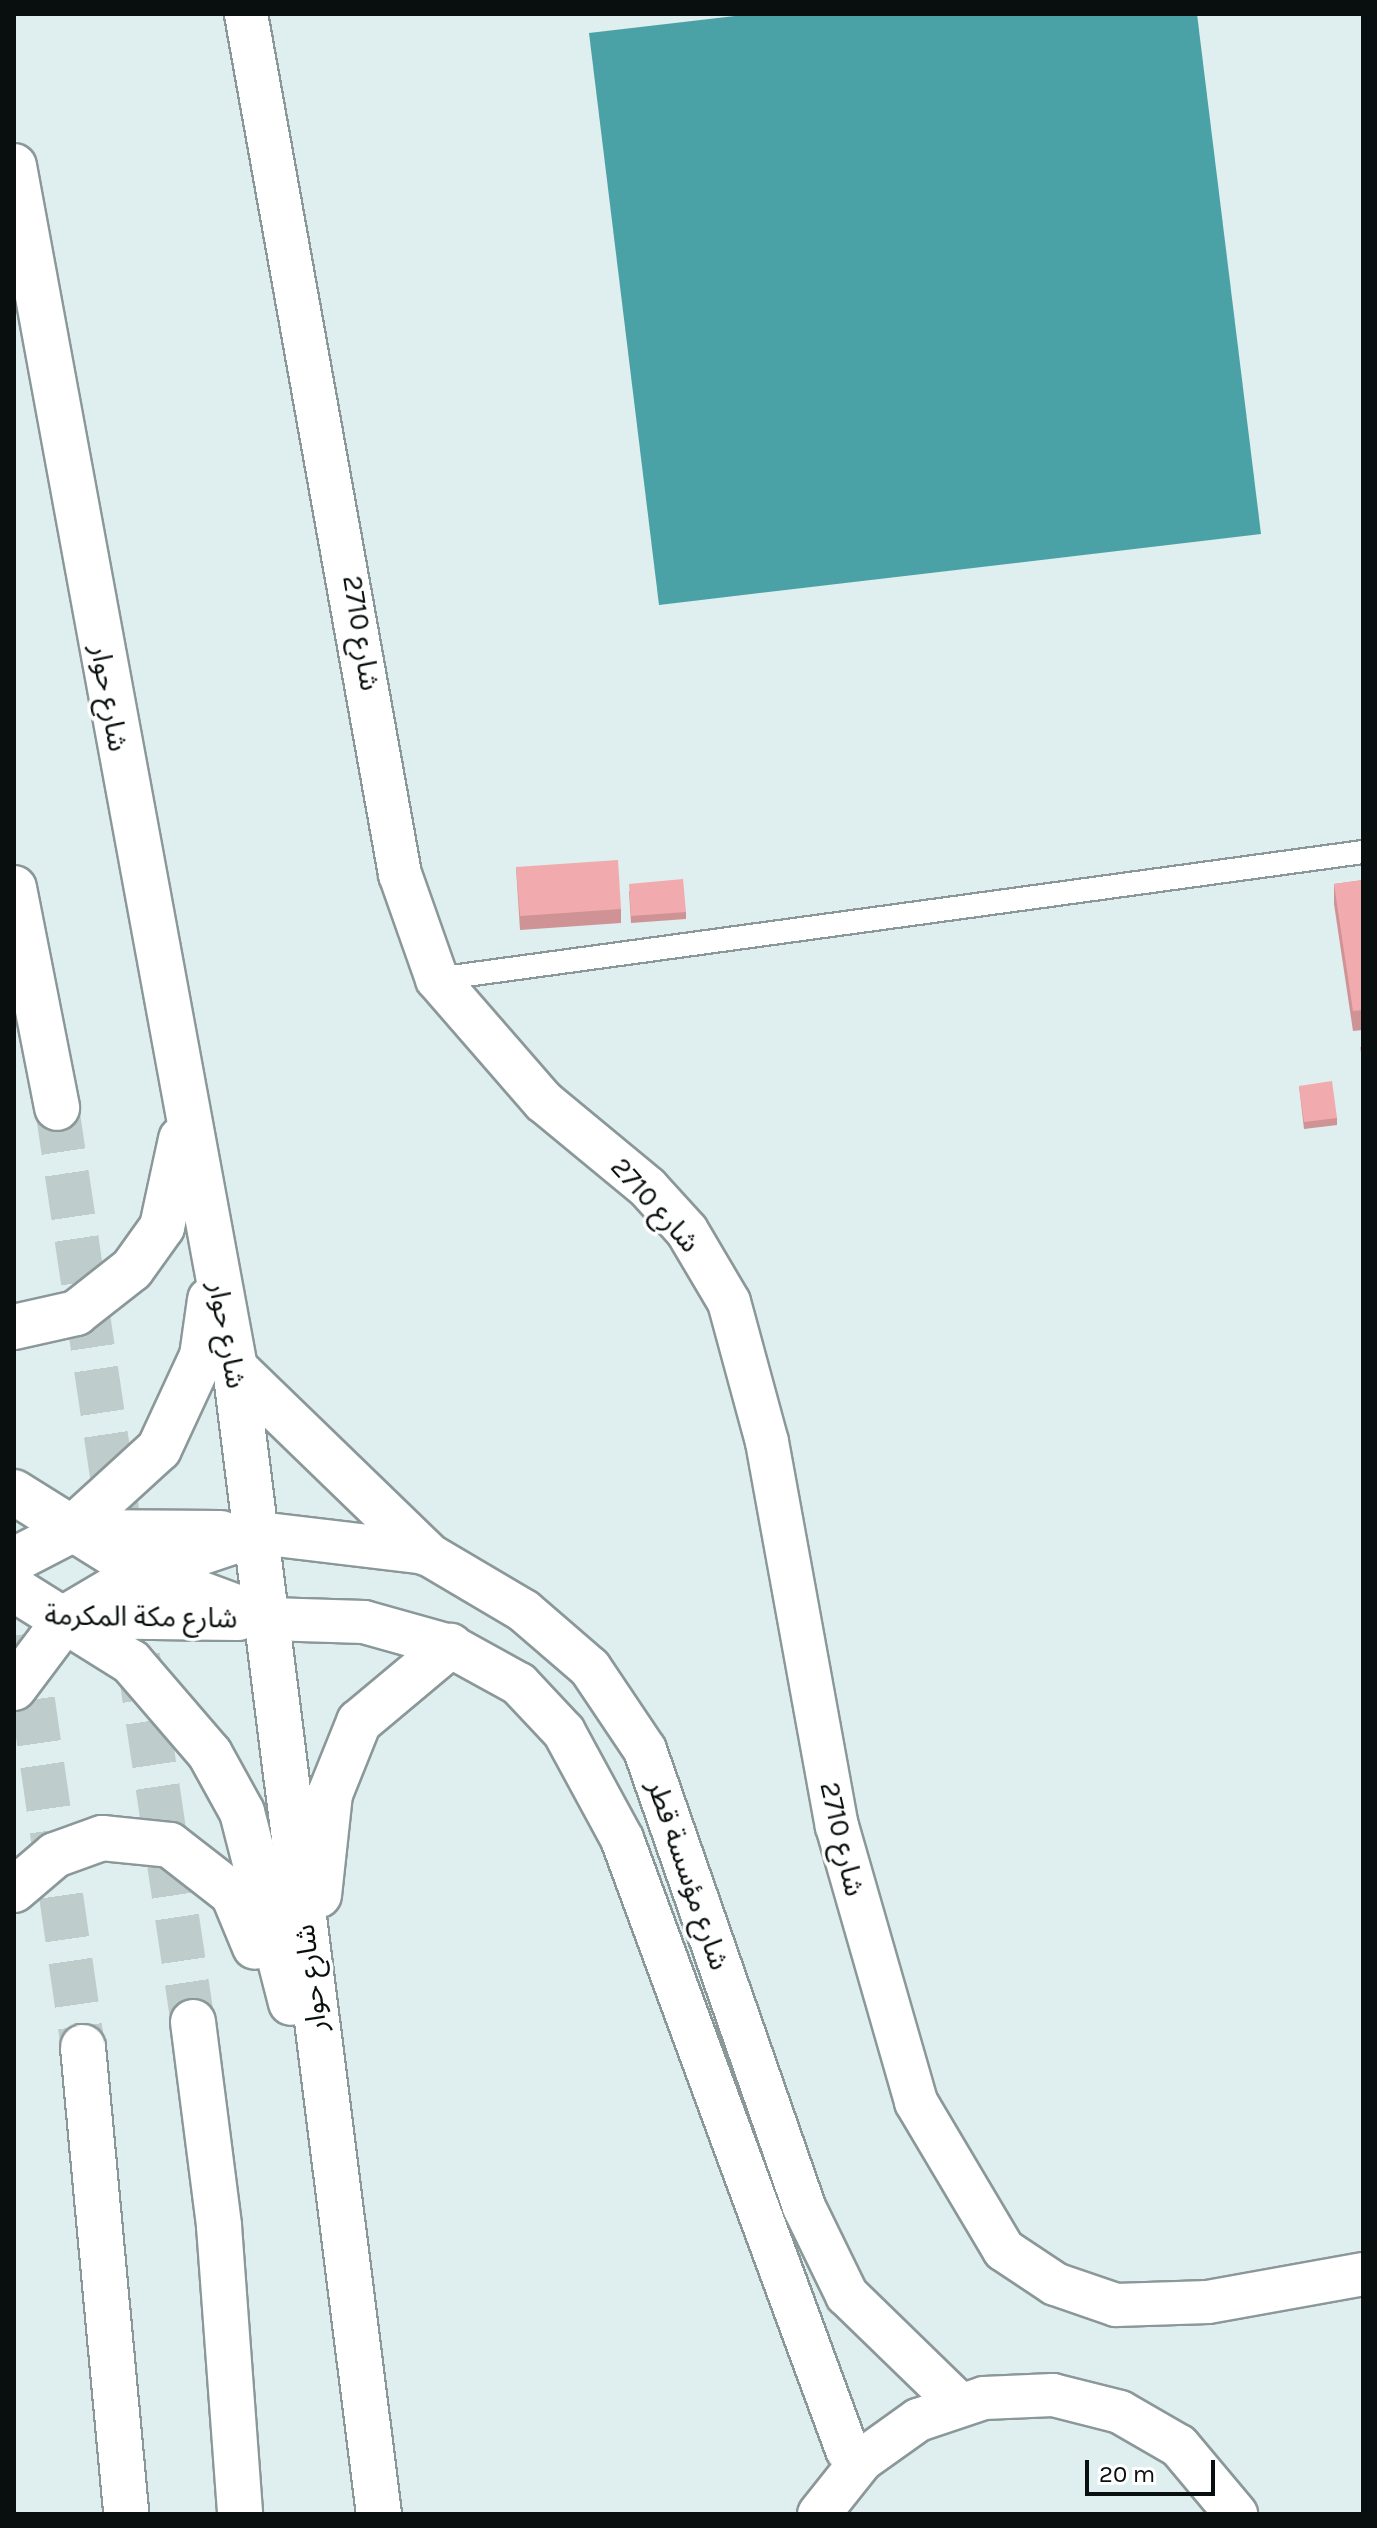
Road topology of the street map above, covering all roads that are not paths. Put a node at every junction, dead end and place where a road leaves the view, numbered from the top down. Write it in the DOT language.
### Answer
graph roads {
  1 [pos="246,14"];
  2 [pos="14,166"];
  3 [pos="1363,852"];
  4 [pos="14,888"];
  5 [pos="437,979"];
  6 [pos="57,1108"];
  7 [pos="185,1120"];
  8 [pos="214,1266"];
  9 [pos="14,1327"];
  10 [pos="235,1368"];
  11 [pos="14,1492"];
  12 [pos="68,1532"];
  13 [pos="259,1533"];
  14 [pos="14,1534"];
  15 [pos="426,1553"];
  16 [pos="14,1560"];
  17 [pos="142,1572"];
  18 [pos="14,1589"];
  19 [pos="14,1616"];
  20 [pos="68,1616"];
  21 [pos="269,1619"];
  22 [pos="450,1646"];
  23 [pos="14,1688"];
  24 [pos="14,1890"];
  25 [pos="311,1973"];
  26 [pos="193,2022"];
  27 [pos="83,2047"];
  28 [pos="333,2168"];
  29 [pos="219,2226"];
  30 [pos="1363,2274"];
  31 [pos="954,2399"];
  32 [pos="847,2450"];
  33 [pos="126,2514"];
  34 [pos="240,2514"];
  35 [pos="266,2514"];
  36 [pos="379,2514"];
  37 [pos="819,2514"];
  38 [pos="1236,2514"];
  1 -- 5 [label="street, شارع 2710"];
  2 -- 7 [label="main road, شارع حوار"];
  3 -- 5 [label="lane"];
  4 -- 6 [label="main road"];
  5 -- 30 [label="street, شارع 2710"];
  7 -- 8 [label="main road, شارع حوار"];
  7 -- 9 [label="main road"];
  8 -- 10 [label="main road, شارع حوار"];
  8 -- 12 [label="main road"];
  10 -- 13 [label="main road, شارع حوار"];
  10 -- 15 [label="main road"];
  11 -- 12 [label="main road"];
  12 -- 13 [label="main road"];
  12 -- 14 [label="main road"];
  12 -- 16 [label="main road"];
  12 -- 17 [label="main road"];
  13 -- 15 [label="street, شارع مؤسسة قطر"];
  13 -- 17 [label="main road"];
  13 -- 21 [label="main road, شارع حوار"];
  15 -- 31 [label="street, شارع مؤسسة قطر"];
  17 -- 20 [label="main road"];
  17 -- 21 [label="main road"];
  18 -- 20 [label="main road"];
  19 -- 20 [label="main road, شارع مكة المكرمة"];
  20 -- 21 [label="main road, شارع مكة المكرمة"];
  20 -- 23 [label="main road"];
  20 -- 28 [label="main road"];
  21 -- 22 [label="street, شارع مؤسسة قطر"];
  21 -- 25 [label="main road, شارع حوار"];
  22 -- 25 [label="main road"];
  22 -- 32 [label="street, شارع مؤسسة قطر"];
  24 -- 28 [label="main road"];
  25 -- 28 [label="main road, شارع حوار"];
  26 -- 29 [label="main road"];
  27 -- 33 [label="main road"];
  28 -- 36 [label="main road, شارع حوار"];
  29 -- 34 [label="main road"];
  29 -- 35 [label="main road"];
  37 -- 38 [label="street"];
}
